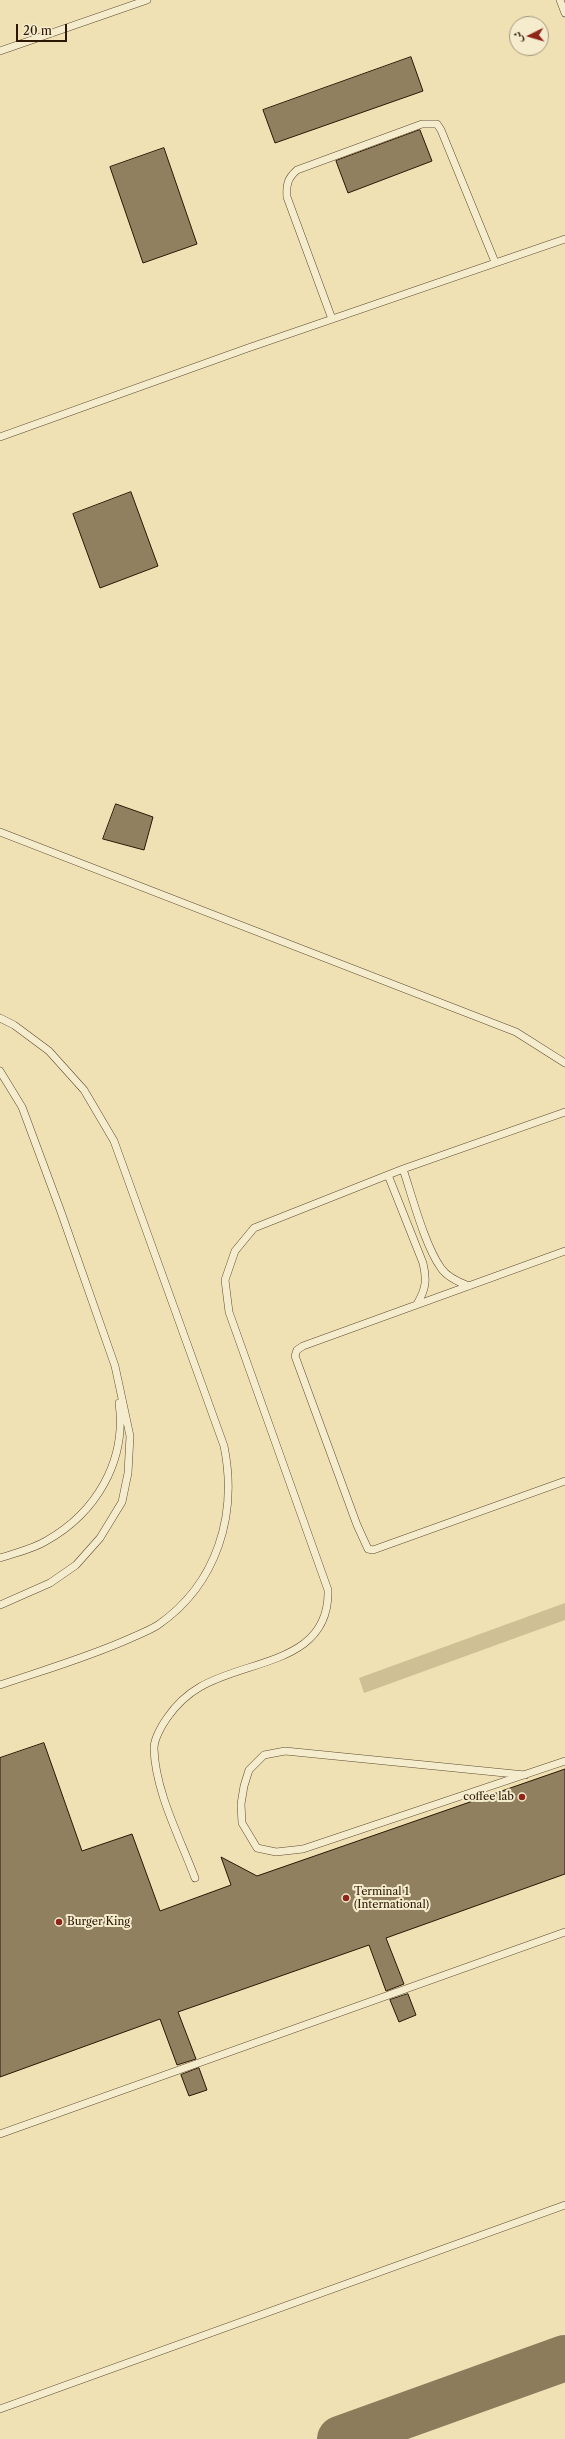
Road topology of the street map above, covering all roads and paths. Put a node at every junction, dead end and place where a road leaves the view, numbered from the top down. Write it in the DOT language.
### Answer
graph roads {
  1 [pos="147,0"];
  2 [pos="560,0"];
  3 [pos="565,13"];
  4 [pos="0,52"];
  5 [pos="565,239"];
  6 [pos="495,262"];
  7 [pos="332,319"];
  8 [pos="0,437"];
  9 [pos="0,832"];
  10 [pos="0,1018"];
  11 [pos="565,1063"];
  12 [pos="0,1071"];
  13 [pos="565,1112"];
  14 [pos="403,1169"];
  15 [pos="388,1175"];
  16 [pos="565,1251"];
  17 [pos="469,1286"];
  18 [pos="417,1304"];
  19 [pos="114,1366"];
  20 [pos="565,1482"];
  21 [pos="0,1558"];
  22 [pos="0,1605"];
  23 [pos="0,1685"];
  24 [pos="565,1761"];
  25 [pos="525,1775"];
  26 [pos="195,1878"];
  27 [pos="565,1932"];
  28 [pos="0,2134"];
  29 [pos="565,2205"];
  30 [pos="0,2408"];
  1 -- 4 [label="lane"];
  2 -- 3 [label="lane"];
  5 -- 6 [label="lane"];
  6 -- 7 [label="lane"];
  6 -- 7 [label="lane"];
  7 -- 8 [label="lane"];
  9 -- 11 [label="lane"];
  10 -- 23 [label="lane"];
  12 -- 19 [label="lane"];
  13 -- 14 [label="lane"];
  14 -- 15 [label="lane"];
  14 -- 17 [label="lane"];
  15 -- 18 [label="lane"];
  15 -- 26 [label="lane"];
  16 -- 17 [label="lane"];
  17 -- 18 [label="lane"];
  18 -- 20 [label="lane"];
  19 -- 21 [label="lane"];
  19 -- 22 [label="lane"];
  24 -- 25 [label="lane"];
  25 -- 25 [label="lane"];
  27 -- 28 [label="lane"];
  29 -- 30 [label="lane"];
}
